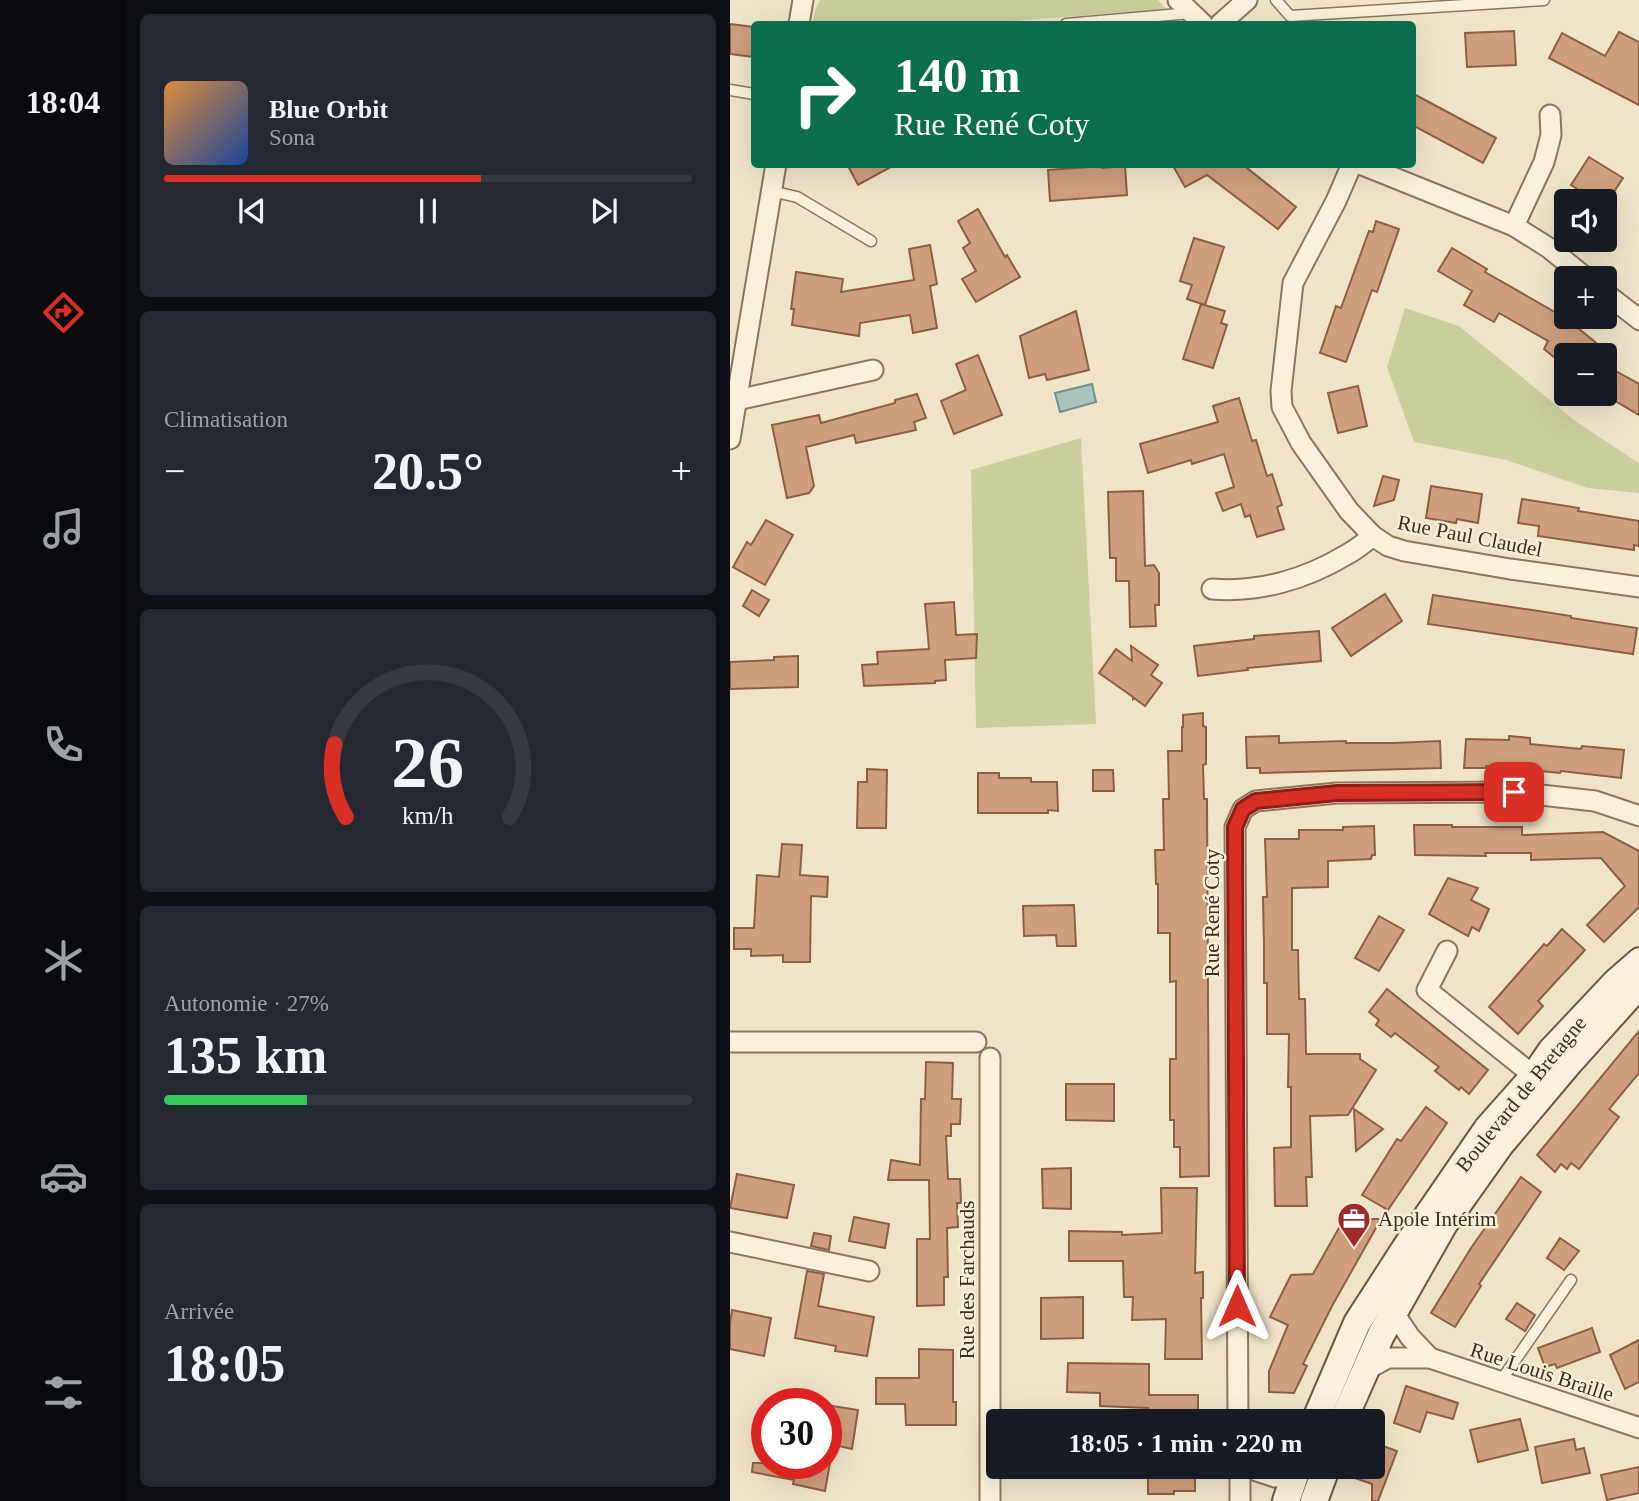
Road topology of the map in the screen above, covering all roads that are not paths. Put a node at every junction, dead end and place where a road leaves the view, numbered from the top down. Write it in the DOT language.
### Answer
graph roads {
  1 [pos="803,0"];
  2 [pos="1247,0"];
  3 [pos="1277,0"];
  4 [pos="1544,0"];
  5 [pos="1190,12"];
  6 [pos="800,21"];
  7 [pos="1097,21"];
  8 [pos="1223,21"];
  9 [pos="730,90"];
  10 [pos="751,94"];
  11 [pos="1550,115"];
  12 [pos="775,168"];
  13 [pos="1349,168"];
  14 [pos="1369,168"];
  15 [pos="771,191"];
  16 [pos="1514,226"];
  17 [pos="871,241"];
  18 [pos="1571,266"];
  19 [pos="1617,303"];
  20 [pos="1639,320"];
  21 [pos="873,370"];
  22 [pos="737,400"];
  23 [pos="730,439"];
  24 [pos="1373,536"];
  25 [pos="1639,587"];
  26 [pos="1212,589"];
  27 [pos="1639,816"];
  28 [pos="1447,951"];
  29 [pos="1639,961"];
  30 [pos="1639,984"];
  31 [pos="730,1042"];
  32 [pos="977,1042"];
  33 [pos="990,1058"];
  34 [pos="1534,1076"];
  35 [pos="730,1242"];
  36 [pos="869,1271"];
  37 [pos="1571,1280"];
  38 [pos="1394,1312"];
  39 [pos="1430,1358"];
  40 [pos="1365,1370"];
  41 [pos="1500,1382"];
  42 [pos="1238,1409"];
  43 [pos="1320,1409"];
  44 [pos="1348,1409"];
  45 [pos="1639,1428"];
  46 [pos="1241,1479"];
  47 [pos="1294,1479"];
  48 [pos="1322,1479"];
  49 [pos="990,1501"];
  50 [pos="1240,1501"];
  51 [pos="1286,1501"];
  52 [pos="1314,1501"];
  1 -- 6 [label="street"];
  2 -- 8 [label="street"];
  3 -- 4 [label="lane"];
  5 -- 7 [label="lane"];
  9 -- 10 [label="lane"];
  11 -- 16 [label="street"];
  12 -- 15 [label="street"];
  13 -- 24 [label="street, Rue Paul Claudel"];
  14 -- 16 [label="street"];
  15 -- 17 [label="lane"];
  15 -- 22 [label="street"];
  16 -- 18 [label="street"];
  19 -- 20 [label="street"];
  21 -- 22 [label="street"];
  22 -- 23 [label="street"];
  24 -- 25 [label="street, Rue Paul Claudel"];
  24 -- 26 [label="street"];
  27 -- 42 [label="street, Rue René Coty"];
  28 -- 34 [label="street"];
  29 -- 34 [label="main road, Boulevard de Bretagne"];
  30 -- 38 [label="main road, Boulevard de Bretagne"];
  31 -- 32 [label="street"];
  33 -- 49 [label="street, Rue des Farchauds"];
  34 -- 43 [label="main road, Boulevard de Bretagne"];
  35 -- 36 [label="street"];
  37 -- 41 [label="lane"];
  38 -- 39 [label="street, Rue Louis Braille"];
  38 -- 40 [label="main road, Boulevard de Bretagne"];
  39 -- 40 [label="street, Rue Louis Braille"];
  39 -- 41 [label="street, Rue Louis Braille"];
  40 -- 44 [label="main road, Boulevard de Bretagne"];
  41 -- 45 [label="street, Rue Louis Braille"];
  46 -- 50 [label="street"];
  47 -- 51 [label="main road"];
  48 -- 52 [label="main road"];
}
